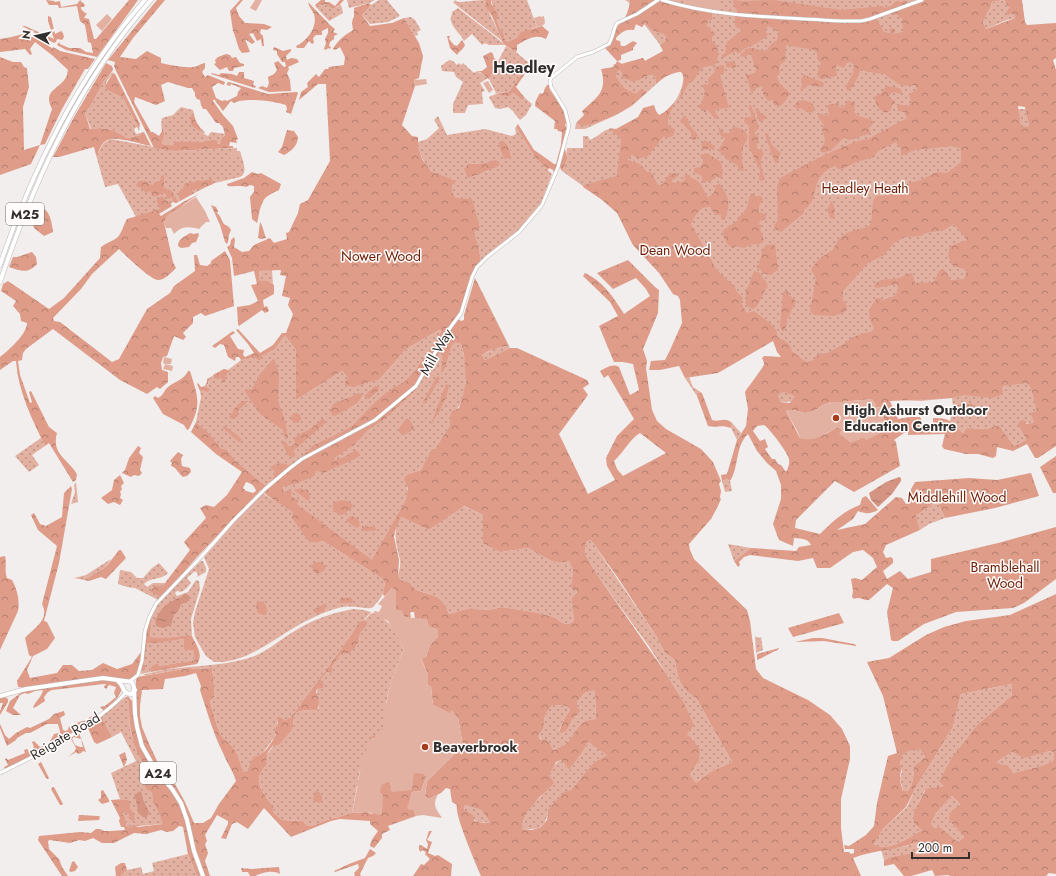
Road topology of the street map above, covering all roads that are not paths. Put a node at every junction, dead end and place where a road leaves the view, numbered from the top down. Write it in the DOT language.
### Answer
graph roads {
  1 [pos="144,0"];
  2 [pos="151,0"];
  3 [pos="658,0"];
  4 [pos="662,0"];
  5 [pos="922,0"];
  6 [pos="0,265"];
  7 [pos="0,282"];
  8 [pos="136,677"];
  9 [pos="116,679"];
  10 [pos="128,681"];
  11 [pos="122,686"];
  12 [pos="135,688"];
  13 [pos="125,693"];
  14 [pos="131,694"];
  15 [pos="0,696"];
  16 [pos="134,703"];
  17 [pos="0,773"];
  18 [pos="203,876"];
  1 -- 6 [label="highway, M25"];
  2 -- 7 [label="highway, M25"];
  3 -- 8 [label="main road, Mill Way"];
  4 -- 5 [label="main road"];
  8 -- 10 [label="main road"];
  8 -- 12 [label="main road, Mill Way"];
  9 -- 10 [label="highway"];
  9 -- 11 [label="highway"];
  9 -- 15 [label="highway"];
  10 -- 11 [label="highway"];
  10 -- 12 [label="highway"];
  11 -- 13 [label="highway"];
  12 -- 14 [label="highway"];
  12 -- 16 [label="highway, A24"];
  13 -- 14 [label="highway"];
  13 -- 17 [label="main road, Reigate Road"];
  14 -- 16 [label="highway, A24"];
  16 -- 18 [label="highway, A24"];
}
